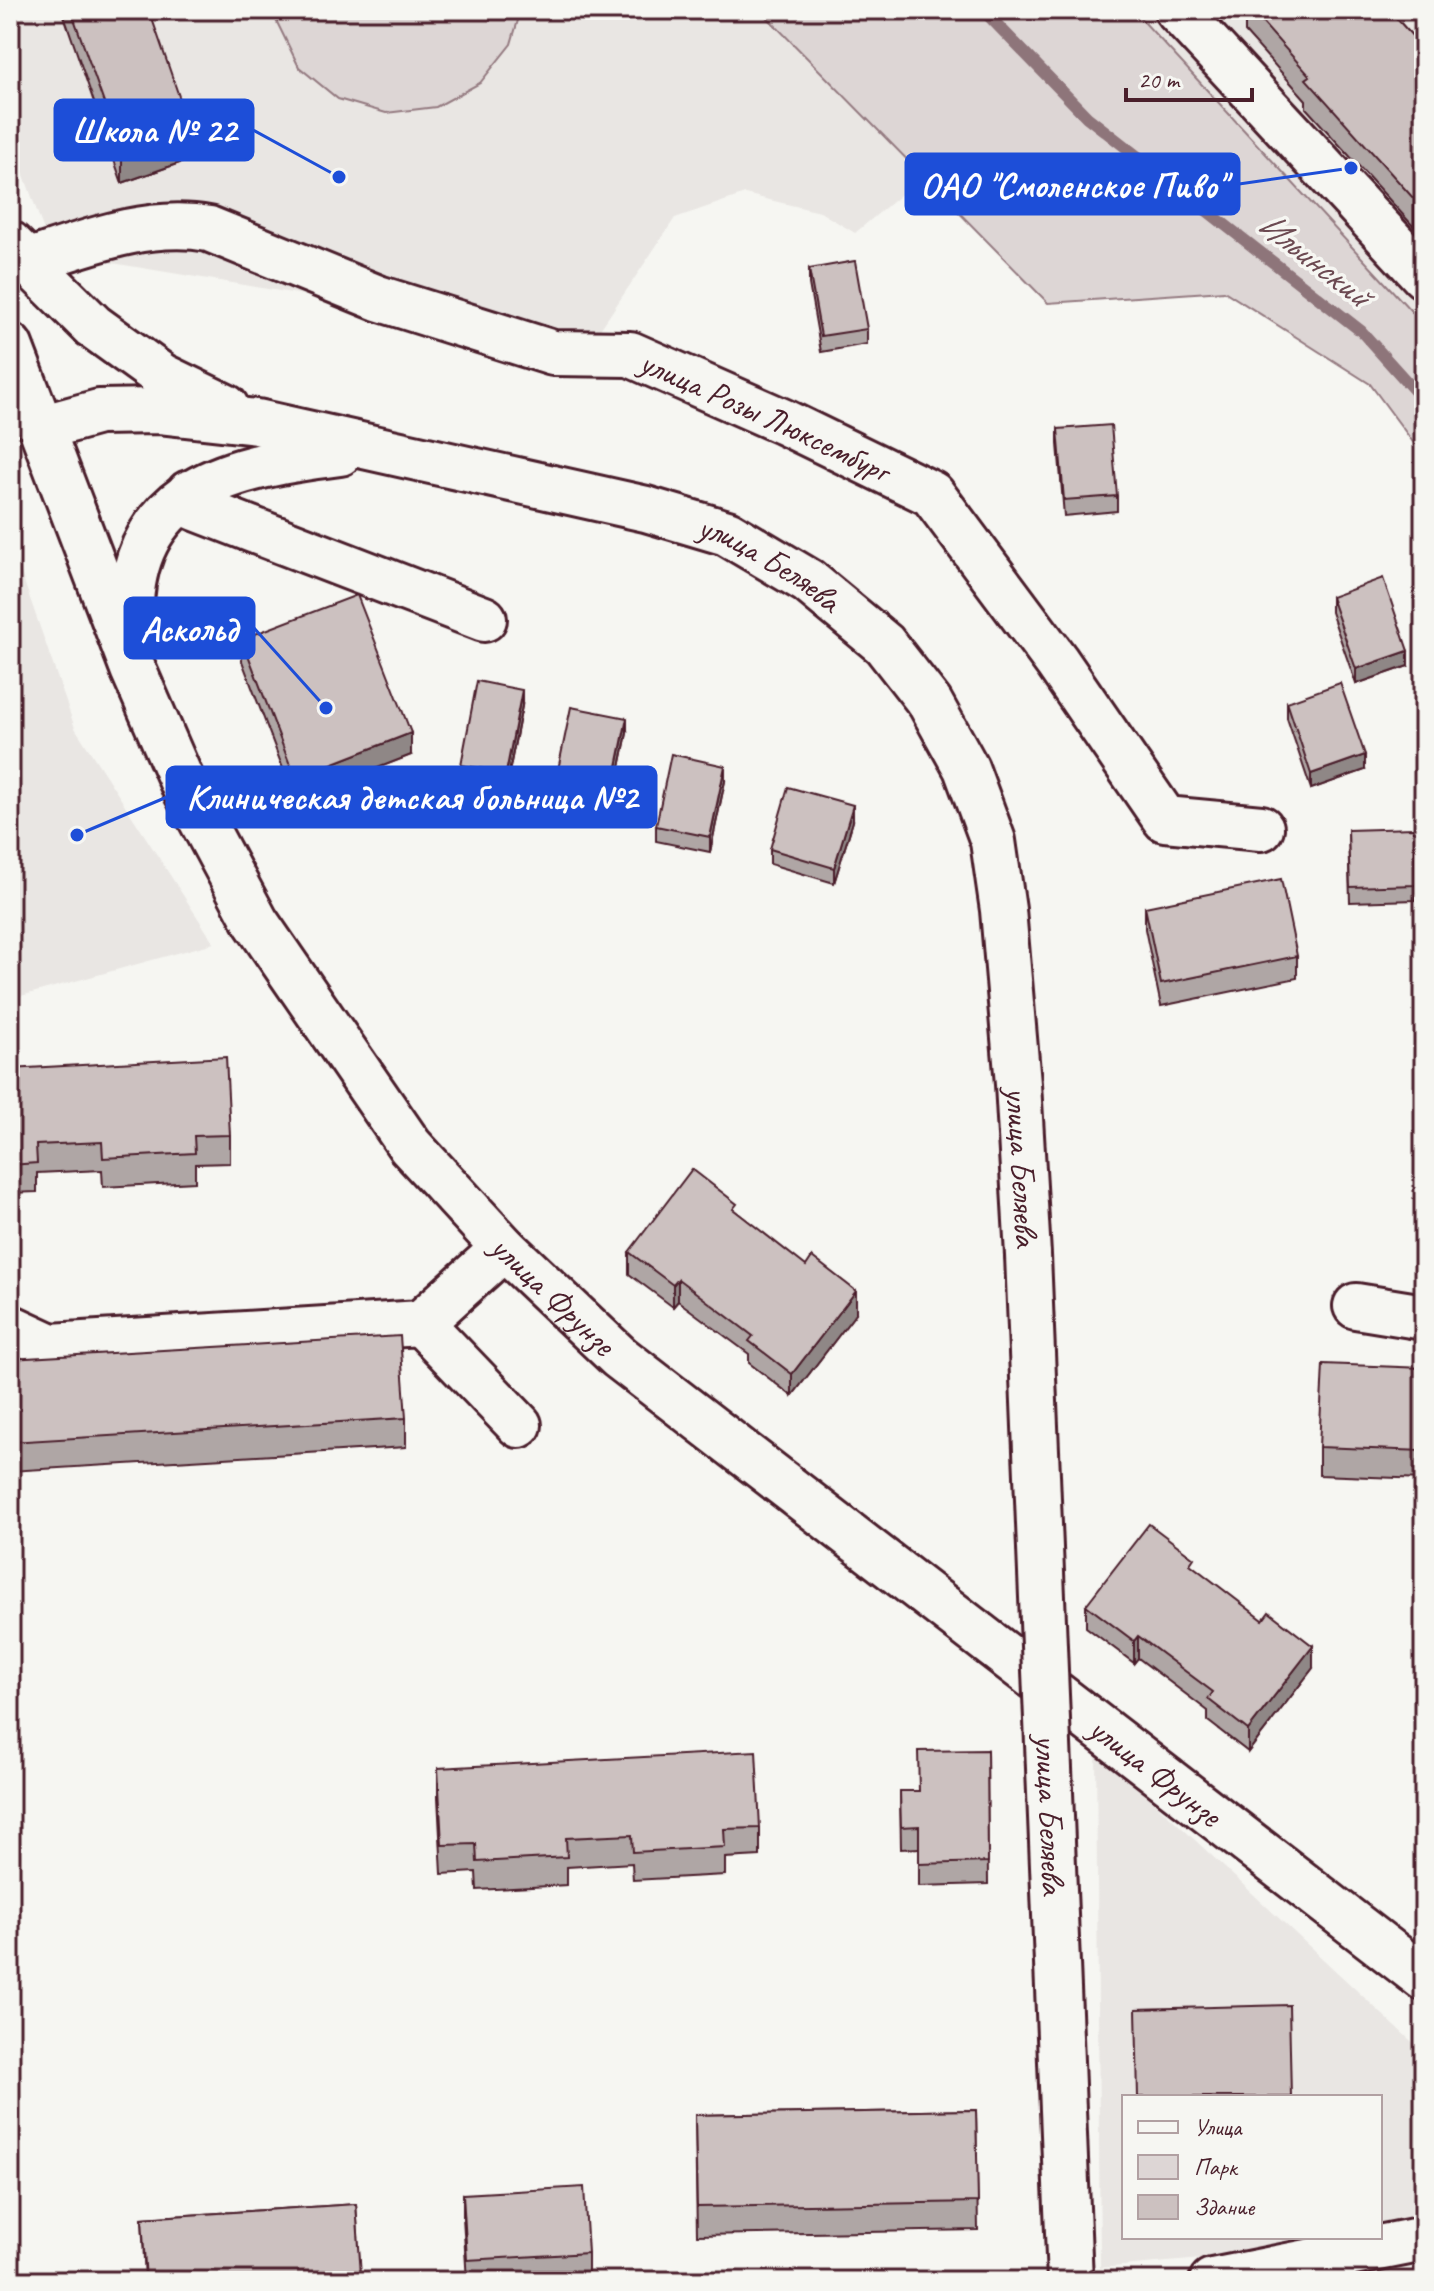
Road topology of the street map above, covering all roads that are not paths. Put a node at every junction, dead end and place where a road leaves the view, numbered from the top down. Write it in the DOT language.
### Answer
graph roads {
  1 [pos="1177,10"];
  2 [pos="18,253"];
  3 [pos="1424,276"];
  4 [pos="10,346"];
  5 [pos="257,422"];
  6 [pos="44,427"];
  7 [pos="368,449"];
  8 [pos="189,493"];
  9 [pos="484,619"];
  10 [pos="133,669"];
  11 [pos="1261,828"];
  12 [pos="504,1248"];
  13 [pos="1356,1306"];
  14 [pos="1424,1317"];
  15 [pos="421,1323"];
  16 [pos="10,1327"];
  17 [pos="519,1425"];
  18 [pos="1424,1978"];
  19 [pos="1424,2239"];
  20 [pos="1070,2281"];
  21 [pos="1212,2281"];
  1 -- 3 [label="main road"];
  2 -- 5 [label="main road"];
  2 -- 11 [label="main road, улица Розы Люксембург"];
  4 -- 6 [label="main road, улица Фрунзе"];
  5 -- 6 [label="main road"];
  5 -- 7 [label="main road, улица Беляева"];
  6 -- 10 [label="main road, улица Фрунзе"];
  7 -- 8 [label="main road"];
  7 -- 20 [label="main road, улица Беляева, bridge"];
  8 -- 9 [label="main road"];
  8 -- 10 [label="main road"];
  10 -- 12 [label="main road, улица Фрунзе"];
  12 -- 15 [label="main road"];
  12 -- 18 [label="main road, улица Фрунзе"];
  13 -- 14 [label="main road"];
  15 -- 16 [label="main road"];
  15 -- 17 [label="main road"];
  19 -- 21 [label="main road"];
}
